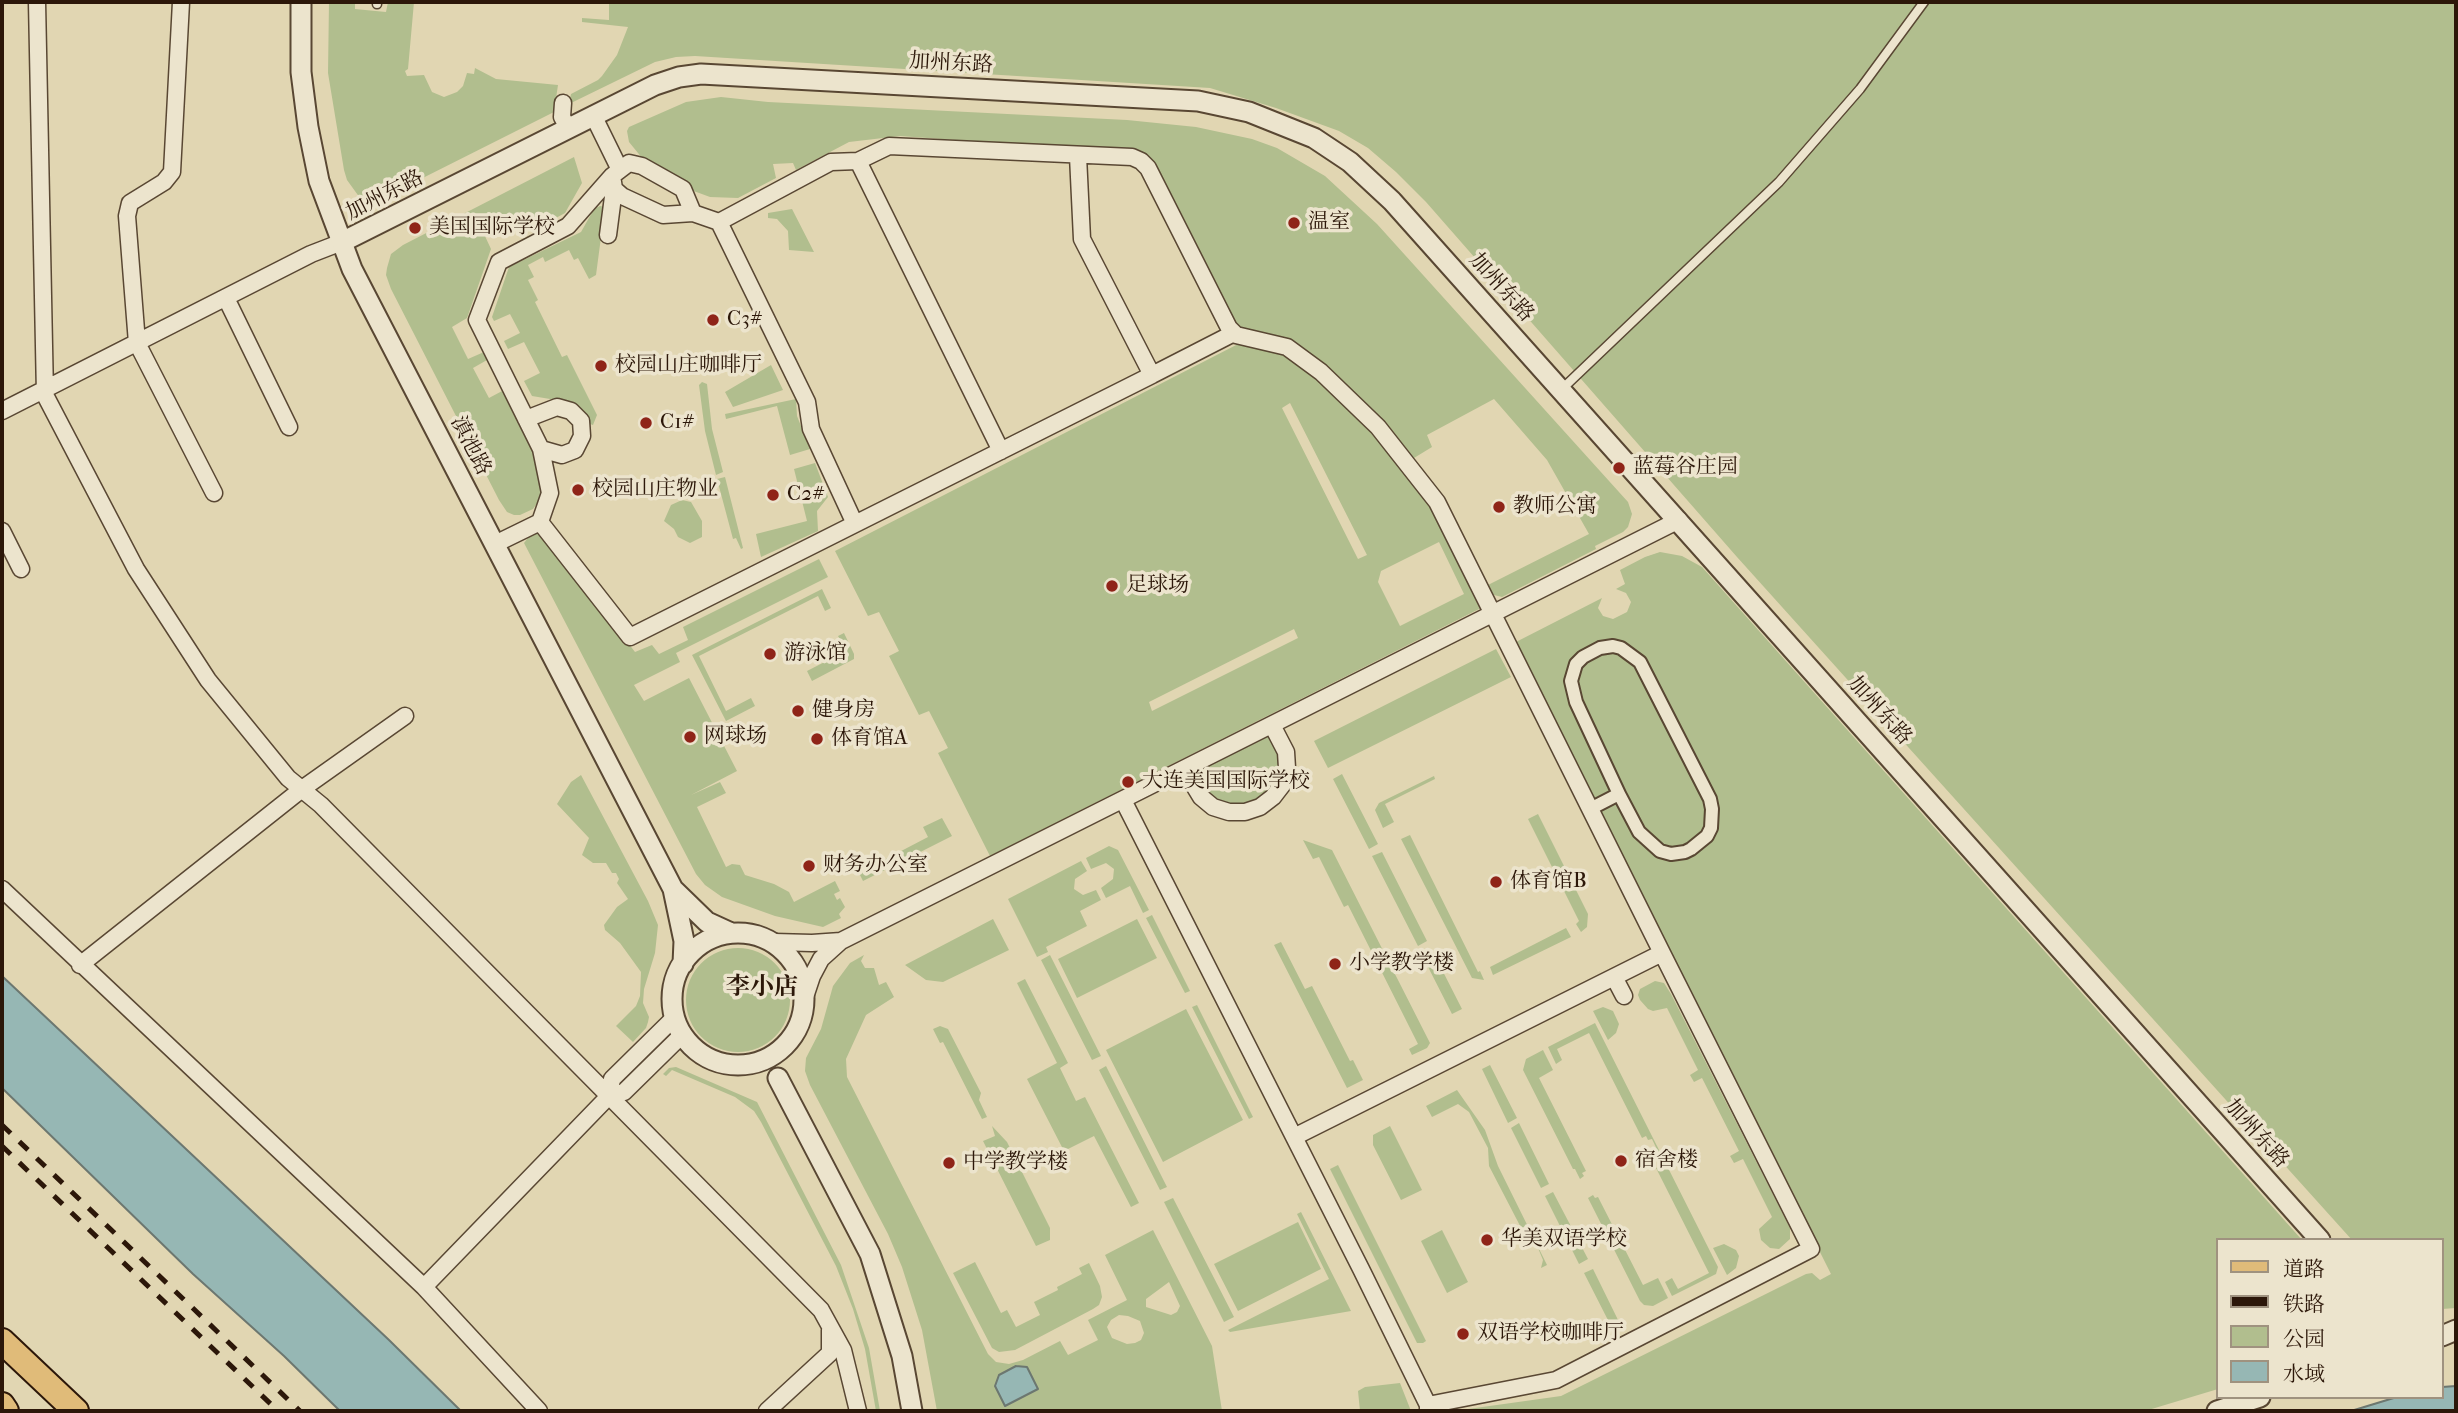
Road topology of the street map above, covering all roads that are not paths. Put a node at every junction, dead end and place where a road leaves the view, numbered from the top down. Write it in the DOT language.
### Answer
graph roads {
  1 [pos="37,2"];
  2 [pos="181,2"];
  3 [pos="301,2"];
  4 [pos="1924,2"];
  5 [pos="563,103"];
  6 [pos="593,115"];
  7 [pos="568,128"];
  8 [pos="1079,156"];
  9 [pos="858,161"];
  10 [pos="615,178"];
  11 [pos="693,213"];
  12 [pos="719,222"];
  13 [pos="608,235"];
  14 [pos="342,242"];
  15 [pos="226,298"];
  16 [pos="1234,333"];
  17 [pos="137,343"];
  18 [pos="1152,375"];
  19 [pos="1562,389"];
  20 [pos="44,390"];
  21 [pos="2,411"];
  22 [pos="526,419"];
  23 [pos="289,427"];
  24 [pos="541,449"];
  25 [pos="1001,451"];
  26 [pos="214,493"];
  27 [pos="1679,520"];
  28 [pos="540,522"];
  29 [pos="855,524"];
  30 [pos="2,531"];
  31 [pos="495,544"];
  32 [pos="21,569"];
  33 [pos="1493,614"];
  34 [pos="405,716"];
  35 [pos="1272,724"];
  36 [pos="1184,769"];
  37 [pos="302,789"];
  38 [pos="1619,794"];
  39 [pos="1123,800"];
  40 [pos="1590,809"];
  41 [pos="2,889"];
  42 [pos="673,889"];
  43 [pos="731,933"];
  44 [pos="841,941"];
  45 [pos="774,942"];
  46 [pos="1662,953"];
  47 [pos="683,964"];
  48 [pos="80,965"];
  49 [pos="1614,977"];
  50 [pos="1624,996"];
  51 [pos="805,997"];
  52 [pos="678,1026"];
  53 [pos="788,1043"];
  54 [pos="740,1067"];
  55 [pos="778,1078"];
  56 [pos="609,1096"];
  57 [pos="1294,1137"];
  58 [pos="2318,1238"];
  59 [pos="424,1287"];
  60 [pos="825,1317"];
  61 [pos="2,1341"];
  62 [pos="811,1371"];
  63 [pos="853,1384"];
  64 [pos="2254,1399"];
  65 [pos="2,1405"];
  66 [pos="1428,1408"];
  67 [pos="6,1411"];
  68 [pos="76,1411"];
  69 [pos="539,1411"];
  70 [pos="767,1411"];
  71 [pos="858,1411"];
  72 [pos="912,1411"];
  73 [pos="2217,1411"];
  1 -- 20 [label="street"];
  2 -- 17 [label="street"];
  3 -- 14 [label="street, 滇池路"];
  4 -- 19 [label="lane"];
  5 -- 7 [label="street"];
  6 -- 7 [label="street, 加州东路"];
  6 -- 10 [label="street"];
  6 -- 19 [label="street, 加州东路"];
  7 -- 14 [label="street, 加州东路"];
  8 -- 9 [label="street"];
  8 -- 16 [label="street"];
  8 -- 18 [label="street"];
  9 -- 12 [label="street"];
  9 -- 25 [label="street"];
  10 -- 11 [label="street"];
  10 -- 11 [label="street"];
  10 -- 13 [label="street"];
  10 -- 22 [label="street"];
  11 -- 12 [label="street"];
  12 -- 29 [label="street"];
  14 -- 15 [label="street"];
  14 -- 31 [label="street, 滇池路"];
  15 -- 17 [label="street"];
  15 -- 23 [label="street"];
  16 -- 18 [label="street"];
  16 -- 33 [label="street"];
  17 -- 20 [label="street"];
  17 -- 26 [label="street"];
  18 -- 25 [label="street"];
  19 -- 27 [label="street, 加州东路"];
  20 -- 21 [label="street"];
  20 -- 37 [label="street"];
  22 -- 24 [label="street"];
  22 -- 24 [label="street"];
  24 -- 28 [label="street"];
  25 -- 29 [label="street"];
  27 -- 33 [label="street"];
  27 -- 58 [label="street, 加州东路"];
  28 -- 29 [label="street"];
  28 -- 31 [label="street"];
  30 -- 32 [label="street"];
  31 -- 42 [label="street, 滇池路"];
  33 -- 35 [label="street"];
  33 -- 40 [label="street"];
  34 -- 37 [label="street"];
  35 -- 36 [label="street"];
  35 -- 36 [label="street"];
  36 -- 39 [label="street"];
  37 -- 48 [label="street"];
  37 -- 56 [label="street"];
  38 -- 38 [label="street"];
  38 -- 40 [label="street"];
  39 -- 44 [label="street"];
  39 -- 57 [label="street"];
  40 -- 46 [label="street"];
  41 -- 48 [label="street"];
  42 -- 43 [label="street"];
  42 -- 47 [label="street"];
  43 -- 45 [label="street"];
  43 -- 47 [label="street"];
  44 -- 45 [label="street"];
  44 -- 51 [label="street"];
  45 -- 51 [label="street"];
  46 -- 49 [label="street"];
  46 -- 66 [label="street"];
  47 -- 52 [label="street"];
  48 -- 59 [label="street"];
  49 -- 50 [label="street"];
  49 -- 57 [label="street"];
  51 -- 53 [label="street"];
  52 -- 54 [label="street"];
  52 -- 56 [label="street"];
  53 -- 54 [label="street"];
  53 -- 55 [label="street"];
  54 -- 55 [label="street"];
  55 -- 72 [label="street"];
  56 -- 59 [label="street"];
  56 -- 60 [label="street"];
  57 -- 66 [label="street"];
  59 -- 69 [label="street"];
  60 -- 62 [label="street"];
  60 -- 63 [label="street"];
  61 -- 68 [label="main road"];
  62 -- 63 [label="street"];
  62 -- 70 [label="street"];
  63 -- 71 [label="street"];
  64 -- 73 [label="street"];
  65 -- 67 [label="main road"];
}
